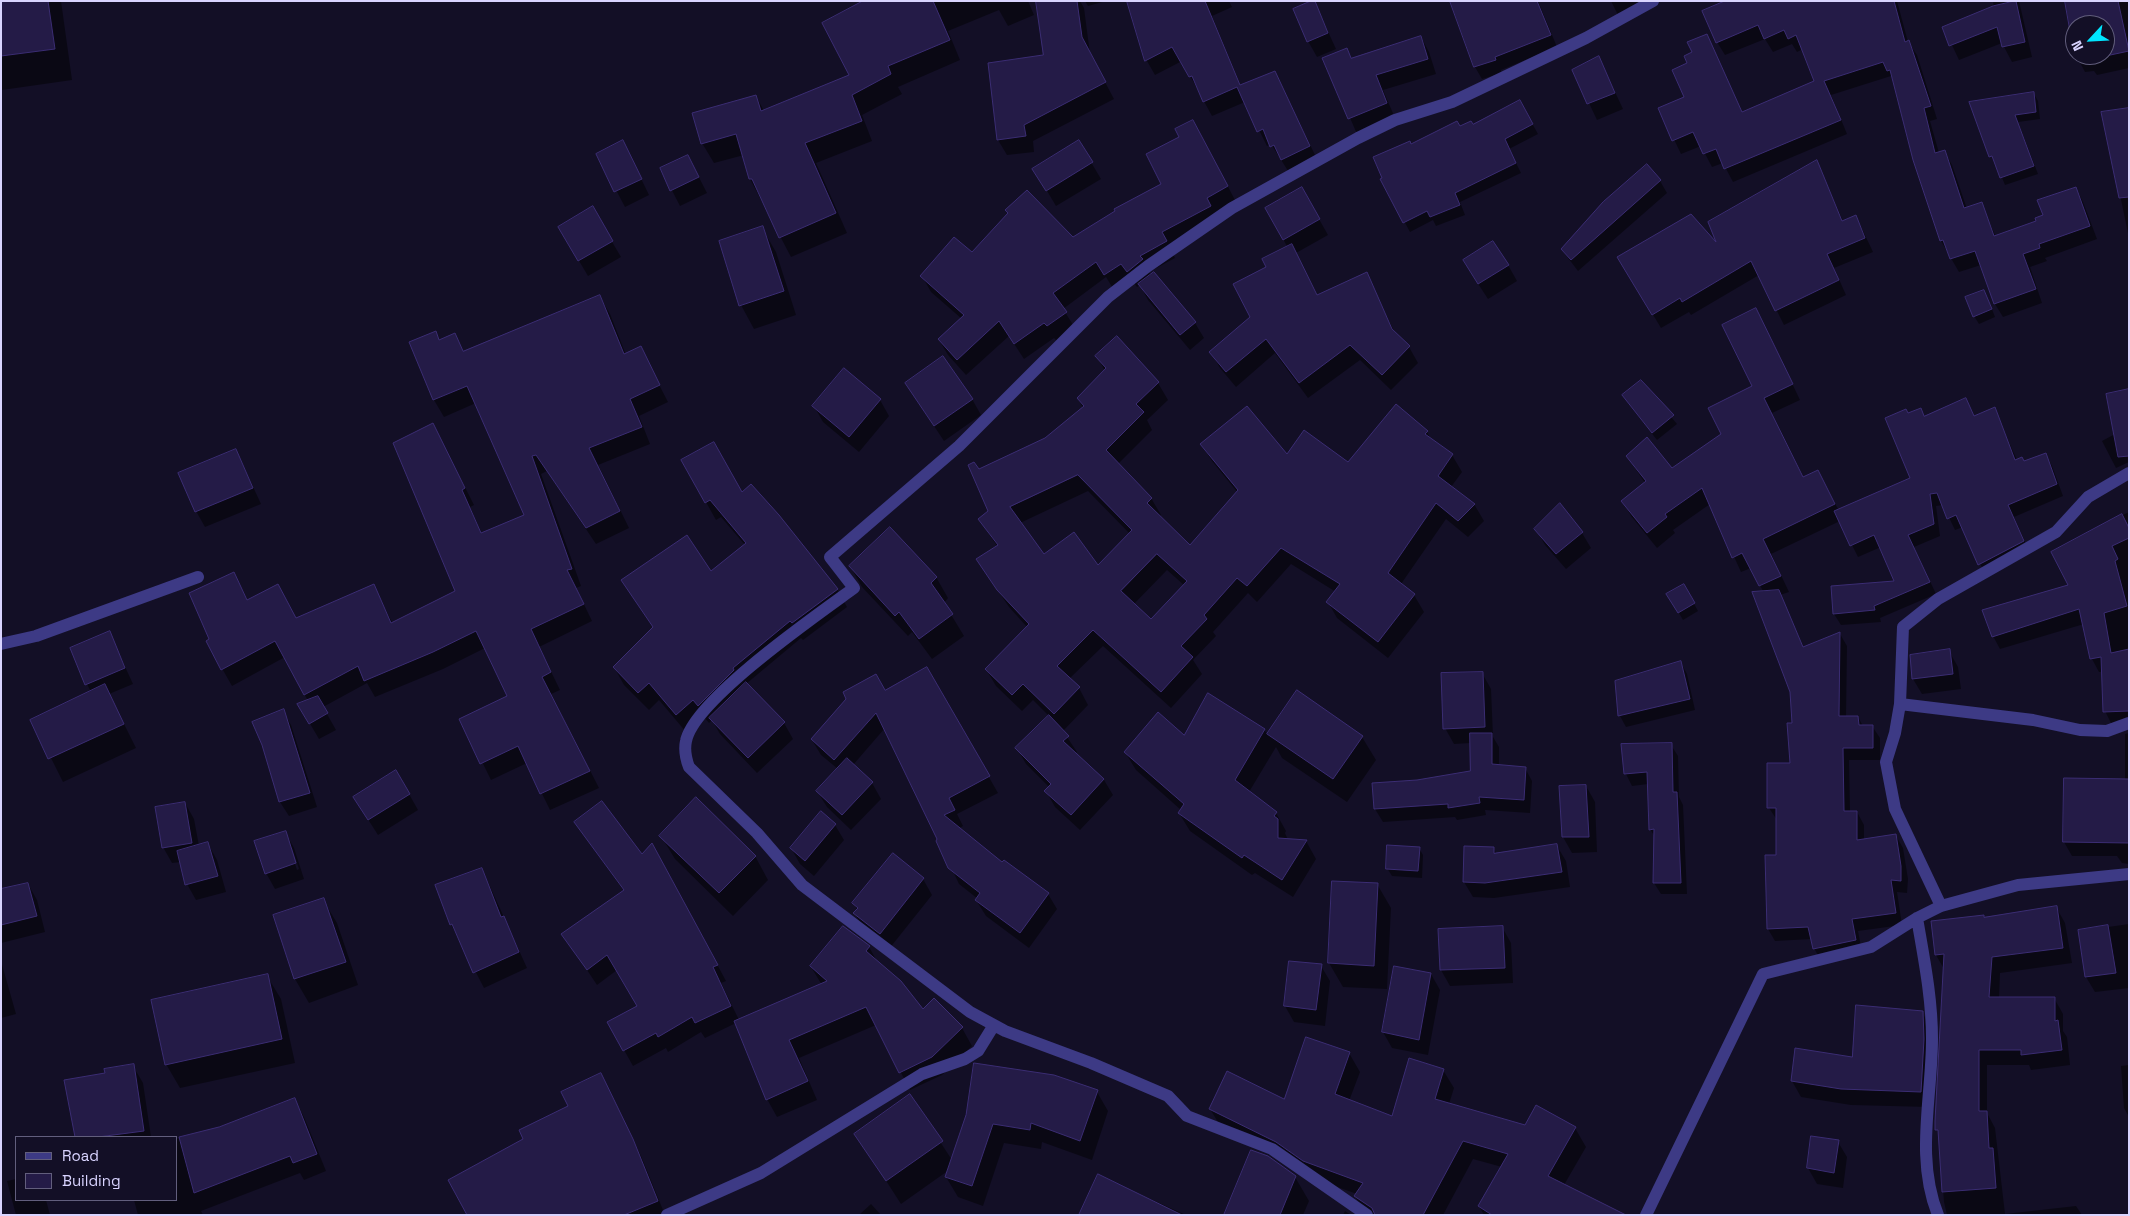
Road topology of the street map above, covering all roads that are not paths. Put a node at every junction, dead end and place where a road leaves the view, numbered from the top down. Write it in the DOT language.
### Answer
graph roads {
  1 [pos="1653,1"];
  2 [pos="2129,473"];
  3 [pos="198,577"];
  4 [pos="1,644"];
  5 [pos="1900,704"];
  6 [pos="2129,724"];
  7 [pos="2129,874"];
  8 [pos="1941,906"];
  9 [pos="1917,918"];
  10 [pos="994,1025"];
  11 [pos="667,1215"];
  12 [pos="1367,1215"];
  13 [pos="1646,1215"];
  14 [pos="1938,1215"];
  1 -- 10 [label="street"];
  2 -- 5 [label="street"];
  3 -- 4 [label="street"];
  5 -- 6 [label="street"];
  5 -- 8 [label="street"];
  7 -- 8 [label="street"];
  8 -- 9 [label="street"];
  9 -- 13 [label="street"];
  9 -- 14 [label="street"];
  10 -- 11 [label="street"];
  10 -- 12 [label="street"];
}
